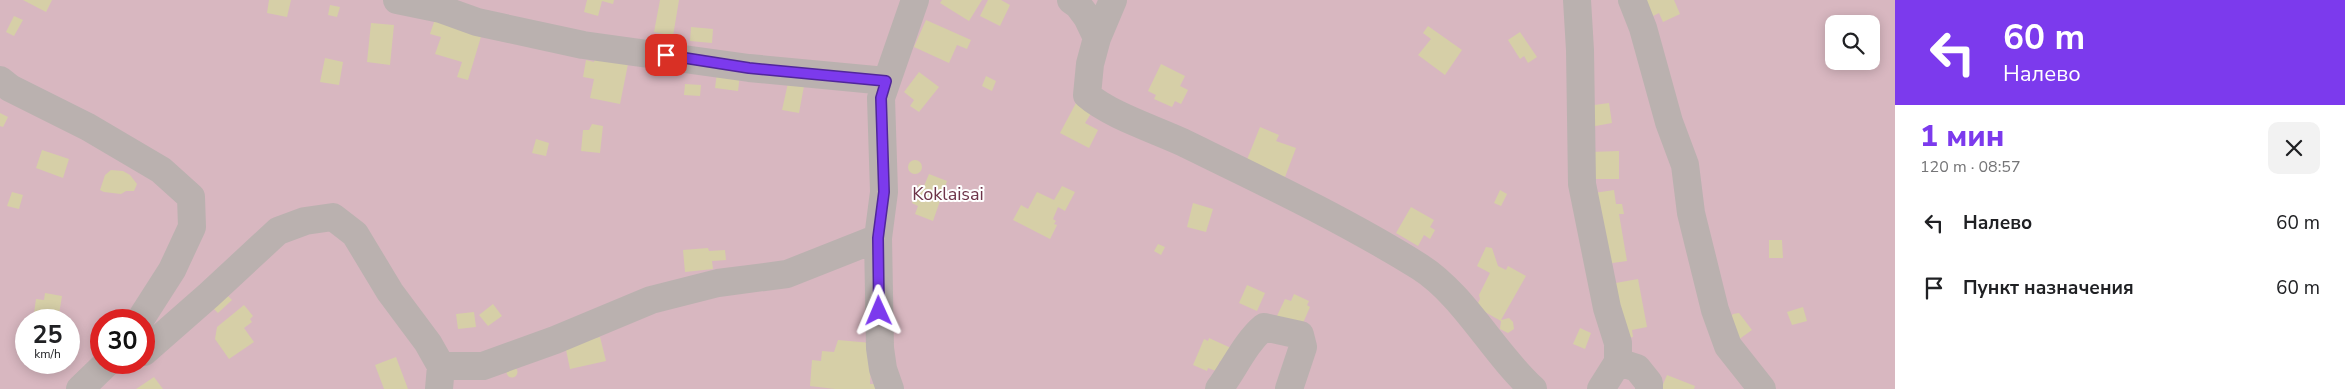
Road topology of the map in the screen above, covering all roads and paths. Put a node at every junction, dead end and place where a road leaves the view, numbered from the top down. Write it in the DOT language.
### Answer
graph roads {
  1 [pos="397,0"];
  2 [pos="915,0"];
  3 [pos="1071,0"];
  4 [pos="1113,0"];
  5 [pos="1577,0"];
  6 [pos="1632,0"];
  7 [pos="1097,38"];
  8 [pos="0,80"];
  9 [pos="886,81"];
  10 [pos="878,238"];
  11 [pos="147,309"];
  12 [pos="155,342"];
  13 [pos="1618,362"];
  14 [pos="96,374"];
  15 [pos="440,377"];
  16 [pos="80,389"];
  17 [pos="890,389"];
  18 [pos="1219,389"];
  19 [pos="1289,389"];
  20 [pos="1533,389"];
  21 [pos="1601,389"];
  22 [pos="1649,389"];
  23 [pos="1762,389"];
  1 -- 9 [label="street"];
  2 -- 9 [label="street"];
  3 -- 7 [label="street"];
  4 -- 7 [label="street"];
  5 -- 13 [label="street"];
  6 -- 23 [label="street"];
  7 -- 20 [label="street"];
  8 -- 11 [label="street"];
  9 -- 10 [label="street"];
  10 -- 15 [label="street"];
  10 -- 17 [label="street"];
  12 -- 15 [label="street"];
  13 -- 21 [label="street"];
  13 -- 22 [label="street"];
  14 -- 16 [label="street"];
  18 -- 19 [label="street"];
}
